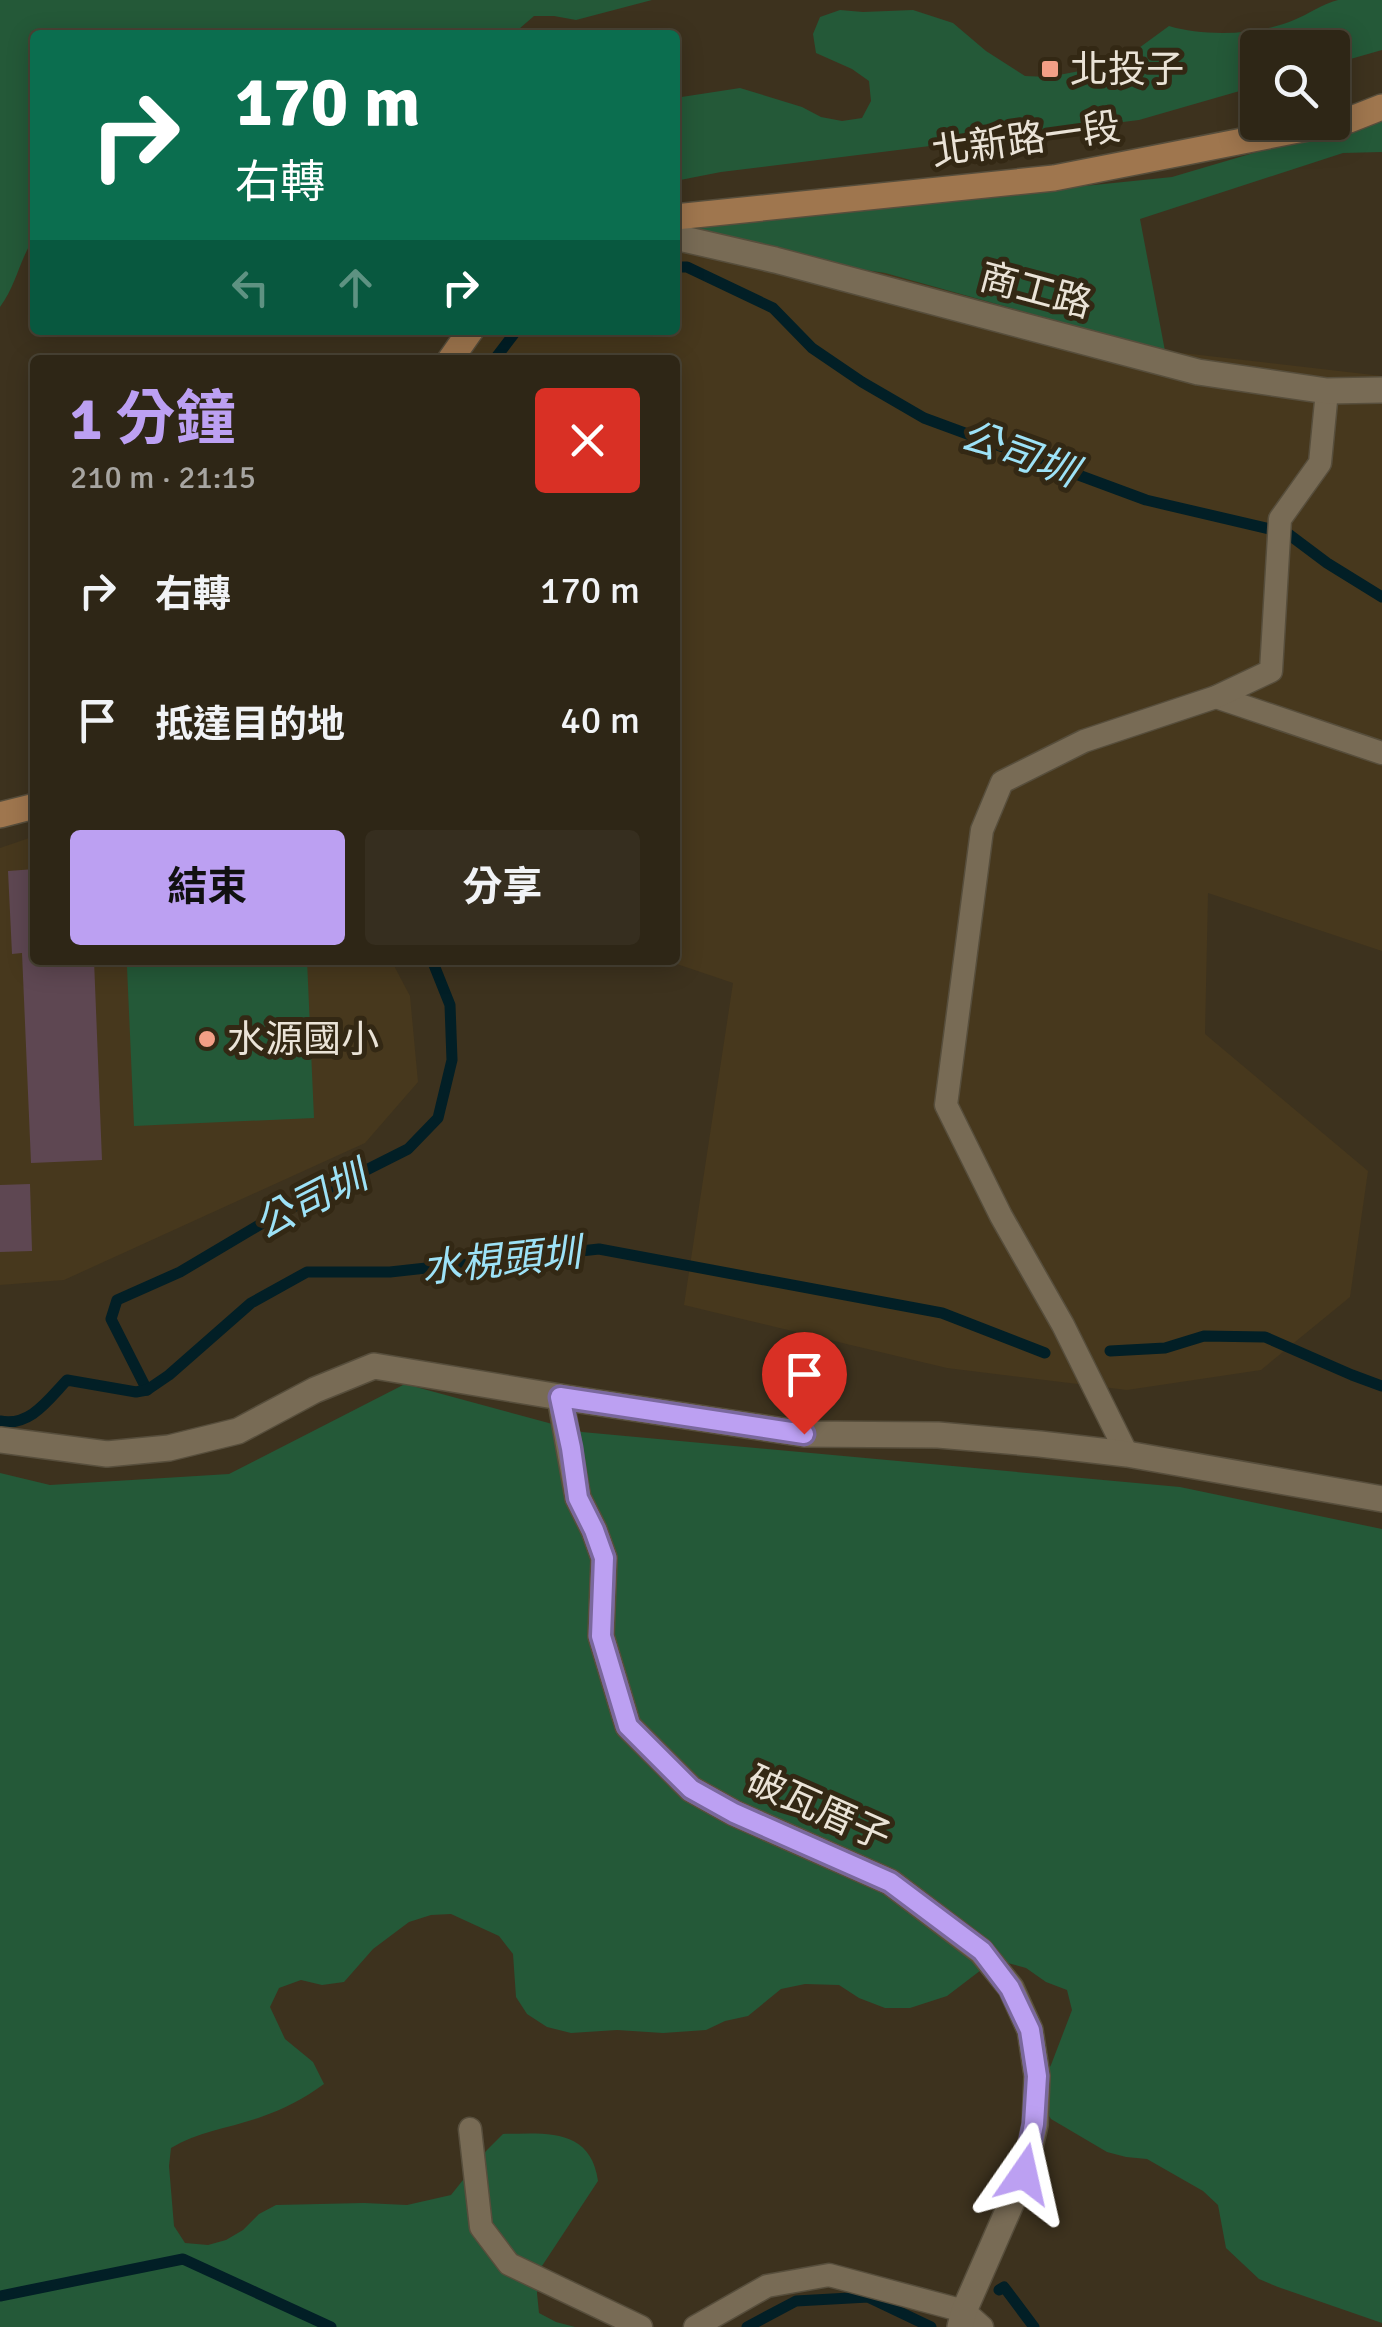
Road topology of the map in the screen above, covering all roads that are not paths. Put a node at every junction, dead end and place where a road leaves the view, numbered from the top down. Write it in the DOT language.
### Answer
graph roads {
  1 [pos="1382,106"];
  2 [pos="680,216"];
  3 [pos="680,238"];
  4 [pos="1382,390"];
  5 [pos="1326,392"];
  6 [pos="1216,697"];
  7 [pos="1382,753"];
  8 [pos="30,807"];
  9 [pos="0,815"];
  10 [pos="560,1397"];
  11 [pos="0,1440"];
  12 [pos="1126,1454"];
  13 [pos="1382,1499"];
  14 [pos="470,2129"];
  15 [pos="969,2322"];
  16 [pos="642,2327"];
  17 [pos="695,2327"];
  1 -- 2 [label="main road, 北新路一段"];
  3 -- 5 [label="street, 商工路"];
  4 -- 5 [label="street, 商工路"];
  5 -- 6 [label="lane"];
  6 -- 7 [label="lane"];
  6 -- 12 [label="lane"];
  8 -- 9 [label="main road"];
  10 -- 11 [label="street"];
  10 -- 12 [label="street"];
  10 -- 15 [label="street, 破瓦厝子"];
  12 -- 13 [label="street"];
  14 -- 16 [label="lane"];
  15 -- 17 [label="lane"];
}
